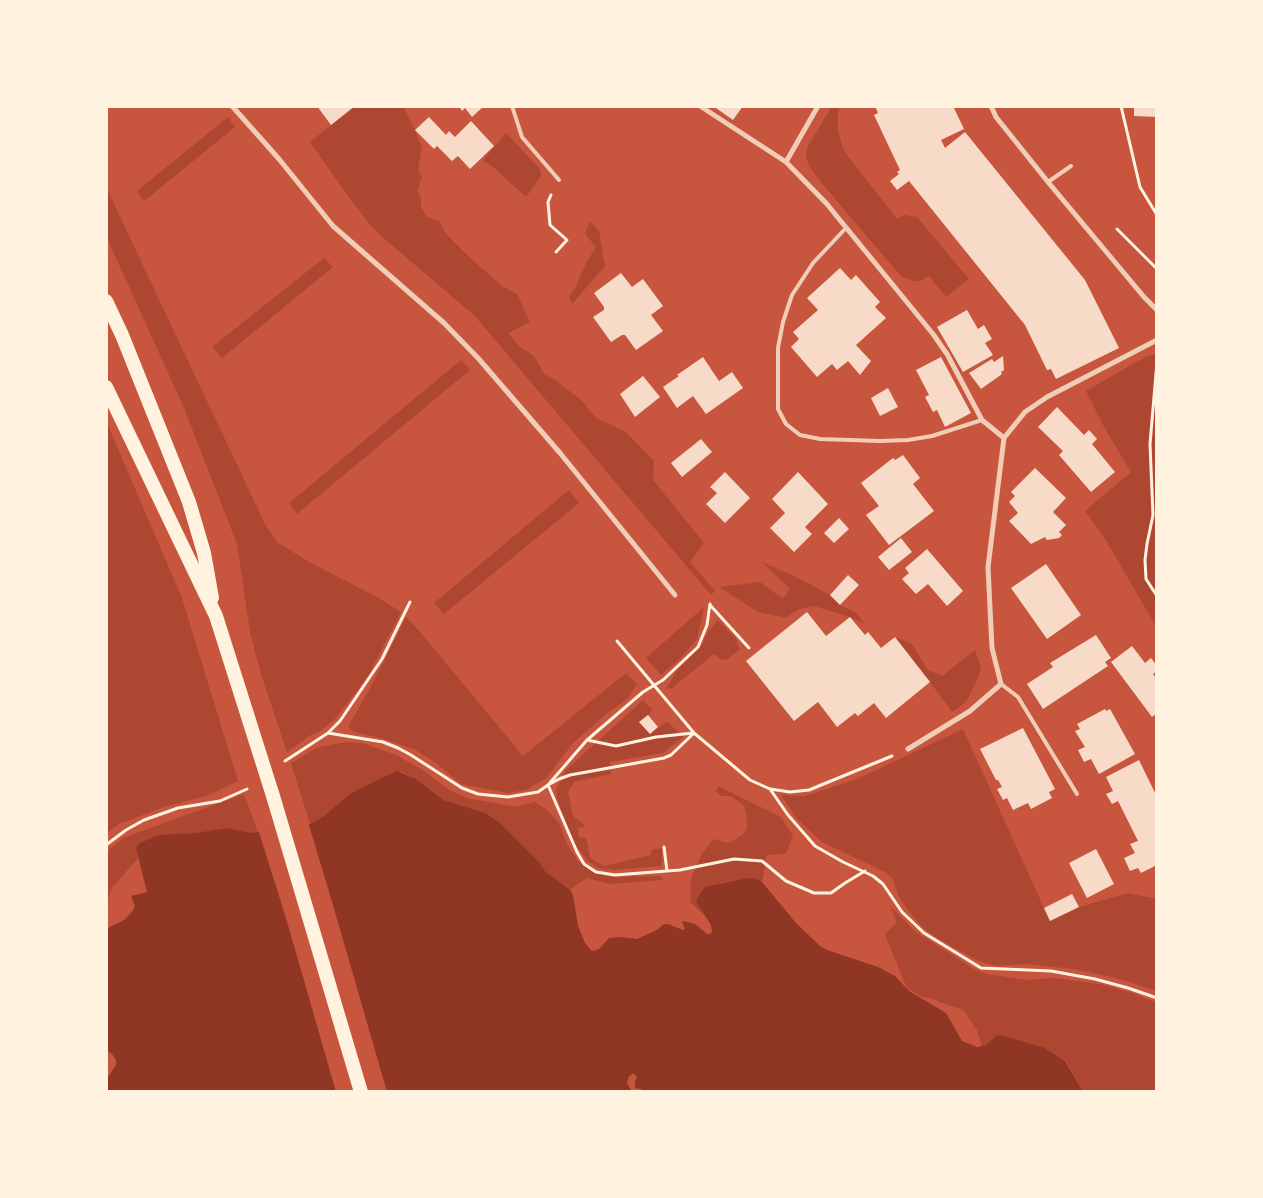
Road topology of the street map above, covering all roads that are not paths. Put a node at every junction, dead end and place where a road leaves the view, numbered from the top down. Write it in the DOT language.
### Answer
graph roads {
  1 [pos="232,106"];
  2 [pos="512,106"];
  3 [pos="700,106"];
  4 [pos="818,106"];
  5 [pos="991,106"];
  6 [pos="786,162"];
  7 [pos="1071,166"];
  8 [pos="559,180"];
  9 [pos="1048,182"];
  10 [pos="846,228"];
  11 [pos="106,301"];
  12 [pos="1157,310"];
  13 [pos="1157,340"];
  14 [pos="106,387"];
  15 [pos="982,420"];
  16 [pos="1004,438"];
  17 [pos="676,595"];
  18 [pos="216,616"];
  19 [pos="1001,684"];
  20 [pos="908,749"];
  21 [pos="1077,794"];
  22 [pos="361,1092"];
  1 -- 17 [label="street"];
  2 -- 8 [label="lane"];
  3 -- 6 [label="street"];
  4 -- 6 [label="street"];
  5 -- 9 [label="street"];
  6 -- 10 [label="street"];
  7 -- 9 [label="lane"];
  9 -- 12 [label="street"];
  10 -- 15 [label="street"];
  10 -- 15 [label="lane"];
  11 -- 18 [label="highway"];
  13 -- 16 [label="street"];
  14 -- 18 [label="highway"];
  15 -- 16 [label="street"];
  16 -- 19 [label="street"];
  18 -- 22 [label="highway"];
  19 -- 20 [label="street"];
  19 -- 21 [label="lane"];
}
